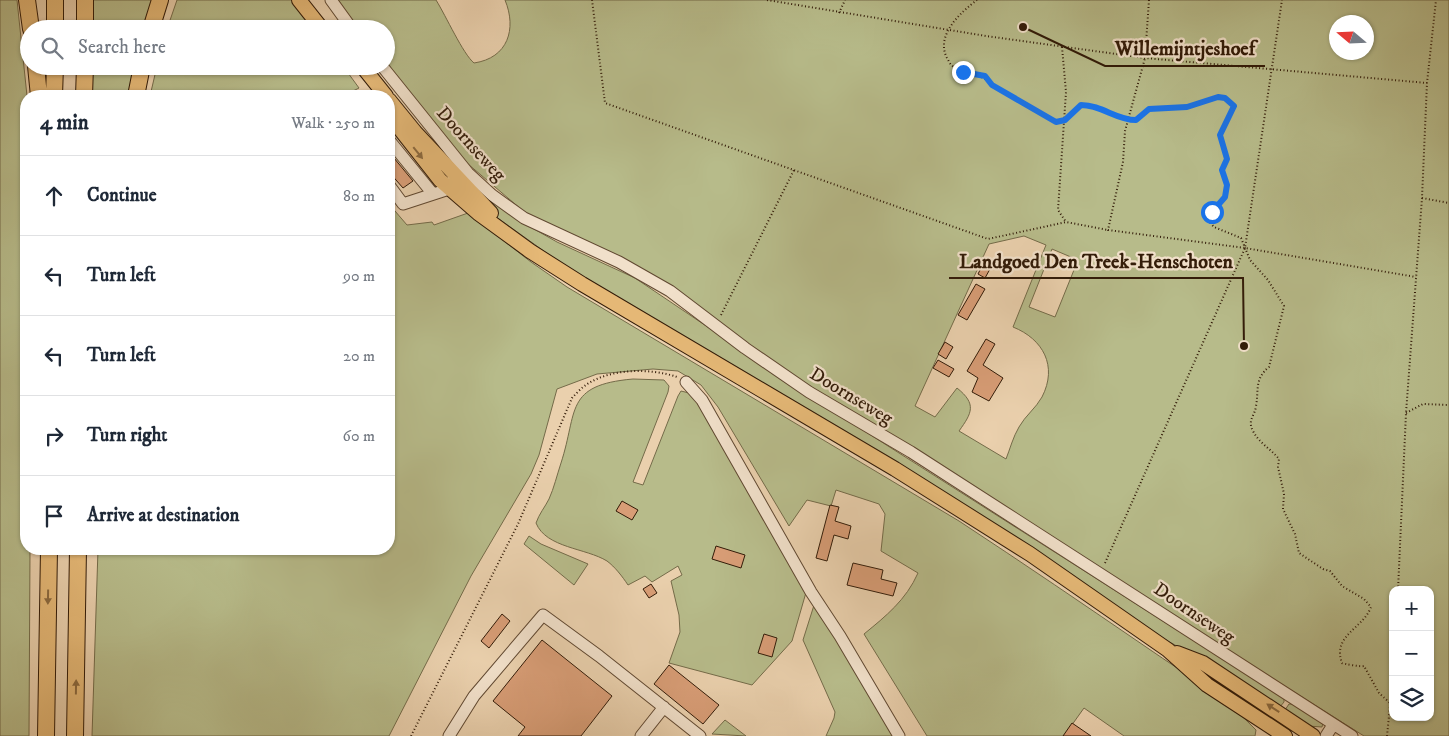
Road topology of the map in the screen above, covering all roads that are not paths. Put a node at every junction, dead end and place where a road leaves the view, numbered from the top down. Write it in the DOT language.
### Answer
graph roads {
  1 [pos="27,0"];
  2 [pos="55,0"];
  3 [pos="85,0"];
  4 [pos="160,0"];
  5 [pos="299,0"];
  6 [pos="311,0"];
  7 [pos="331,0"];
  8 [pos="30,20"];
  9 [pos="55,20"];
  10 [pos="85,20"];
  11 [pos="154,20"];
  12 [pos="315,20"];
  13 [pos="326,20"];
  14 [pos="345,20"];
  15 [pos="37,75"];
  16 [pos="55,75"];
  17 [pos="84,75"];
  18 [pos="140,75"];
  19 [pos="358,75"];
  20 [pos="369,75"];
  21 [pos="389,75"];
  22 [pos="38,90"];
  23 [pos="54,90"];
  24 [pos="84,90"];
  25 [pos="137,90"];
  26 [pos="369,90"];
  27 [pos="381,90"];
  28 [pos="395,107"];
  29 [pos="395,123"];
  30 [pos="395,147"];
  31 [pos="454,174"];
  32 [pos="449,189"];
  33 [pos="395,193"];
  34 [pos="433,194"];
  35 [pos="582,284"];
  36 [pos="686,382"];
  37 [pos="48,555"];
  38 [pos="78,555"];
  39 [pos="84,555"];
  40 [pos="77,622"];
  41 [pos="1168,650"];
  42 [pos="664,707"];
  43 [pos="1333,724"];
  44 [pos="46,736"];
  45 [pos="75,736"];
  46 [pos="449,736"];
  47 [pos="641,736"];
  48 [pos="700,736"];
  49 [pos="900,736"];
  50 [pos="1285,736"];
  51 [pos="1313,736"];
  52 [pos="1326,736"];
  53 [pos="1352,736"];
  1 -- 8 [label="highway"];
  2 -- 9 [label="highway"];
  3 -- 10 [label="highway"];
  4 -- 11 [label="highway"];
  5 -- 12 [label="main road"];
  6 -- 13 [label="main road"];
  7 -- 14 [label="street"];
  15 -- 22 [label="highway"];
  16 -- 23 [label="highway"];
  17 -- 24 [label="highway"];
  18 -- 25 [label="highway"];
  19 -- 26 [label="main road"];
  20 -- 27 [label="main road"];
  21 -- 43 [label="street, Doornseweg"];
  28 -- 31 [label="main road, Doornseweg"];
  29 -- 32 [label="main road, Doornseweg, one-way"];
  30 -- 34 [label="street"];
  31 -- 32 [label="street, Doornseweg"];
  31 -- 35 [label="main road, Doornseweg"];
  32 -- 34 [label="street"];
  32 -- 35 [label="main road, Doornseweg"];
  33 -- 34 [label="street"];
  35 -- 41 [label="main road, Doornseweg"];
  36 -- 49 [label="street"];
  37 -- 44 [label="highway, one-way"];
  38 -- 40 [label="highway"];
  39 -- 40 [label="highway"];
  45 -- 40 [label="highway, one-way"];
  41 -- 50 [label="main road, Doornseweg"];
  51 -- 41 [label="main road, Doornseweg, one-way"];
  42 -- 46 [label="street"];
  42 -- 47 [label="street"];
  42 -- 48 [label="street"];
  43 -- 52 [label="street"];
  43 -- 53 [label="street, Doornseweg"];
}
